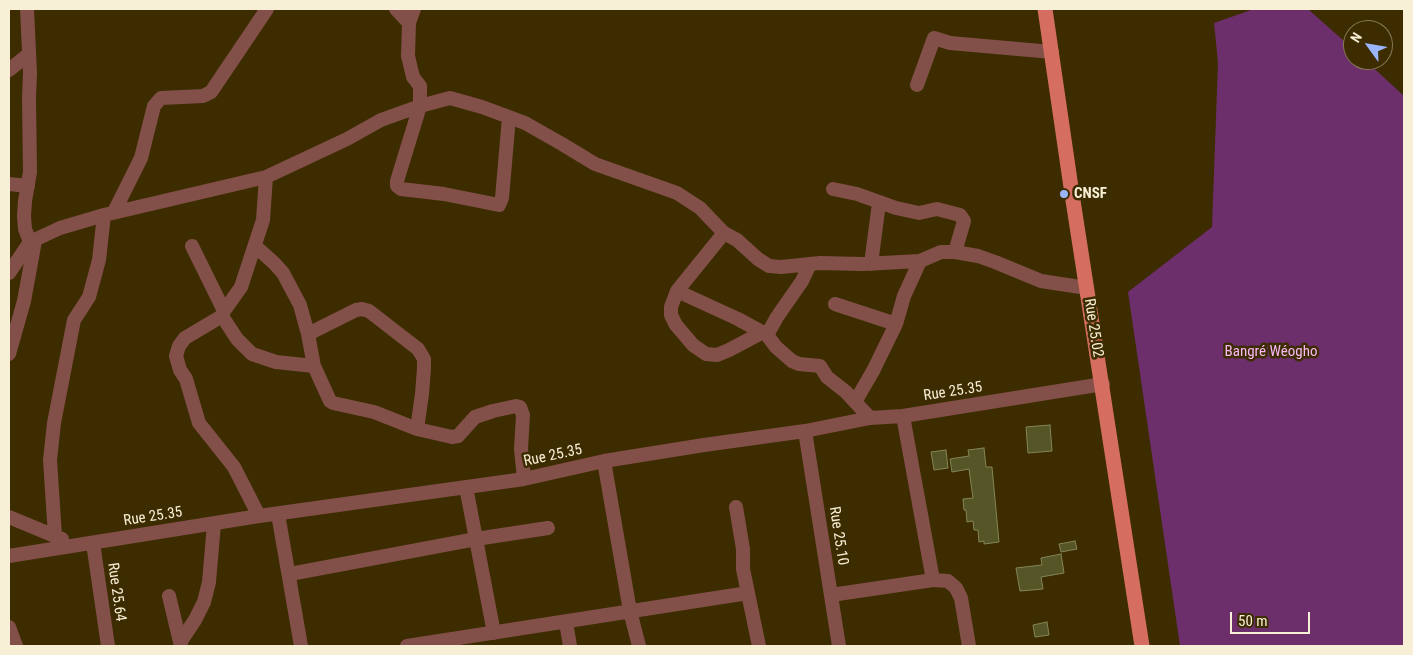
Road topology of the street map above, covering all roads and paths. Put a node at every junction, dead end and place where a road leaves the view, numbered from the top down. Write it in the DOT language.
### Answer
graph roads {
  1 [pos="27,9"];
  2 [pos="267,9"];
  3 [pos="396,9"];
  4 [pos="414,9"];
  5 [pos="1046,9"];
  6 [pos="409,23"];
  7 [pos="1052,52"];
  8 [pos="28,54"];
  9 [pos="9,70"];
  10 [pos="917,86"];
  11 [pos="420,106"];
  12 [pos="509,117"];
  13 [pos="266,176"];
  14 [pos="9,184"];
  15 [pos="28,186"];
  16 [pos="833,189"];
  17 [pos="879,203"];
  18 [pos="109,214"];
  19 [pos="724,233"];
  20 [pos="33,242"];
  21 [pos="192,246"];
  22 [pos="255,246"];
  23 [pos="955,252"];
  24 [pos="920,262"];
  25 [pos="810,264"];
  26 [pos="871,264"];
  27 [pos="9,273"];
  28 [pos="1087,288"];
  29 [pos="678,291"];
  30 [pos="835,304"];
  31 [pos="223,314"];
  32 [pos="896,324"];
  33 [pos="308,334"];
  34 [pos="765,334"];
  35 [pos="9,354"];
  36 [pos="314,366"];
  37 [pos="1102,384"];
  38 [pos="855,402"];
  39 [pos="903,416"];
  40 [pos="870,418"];
  41 [pos="417,429"];
  42 [pos="805,431"];
  43 [pos="604,462"];
  44 [pos="524,479"];
  45 [pos="466,487"];
  46 [pos="736,507"];
  47 [pos="278,514"];
  48 [pos="260,516"];
  49 [pos="9,517"];
  50 [pos="214,524"];
  51 [pos="548,528"];
  52 [pos="55,536"];
  53 [pos="476,540"];
  54 [pos="93,543"];
  55 [pos="77,546"];
  56 [pos="9,556"];
  57 [pos="290,574"];
  58 [pos="933,580"];
  59 [pos="748,593"];
  60 [pos="831,595"];
  61 [pos="169,596"];
  62 [pos="630,611"];
  63 [pos="566,622"];
  64 [pos="9,627"];
  65 [pos="494,633"];
  66 [pos="181,644"];
  67 [pos="443,644"];
  68 [pos="16,646"];
  69 [pos="108,646"];
  70 [pos="301,646"];
  71 [pos="407,646"];
  72 [pos="570,646"];
  73 [pos="639,646"];
  74 [pos="759,646"];
  75 [pos="839,646"];
  76 [pos="968,646"];
  77 [pos="1142,646"];
  1 -- 8 [label="street"];
  2 -- 18 [label="street"];
  3 -- 6 [label="street"];
  4 -- 6 [label="street"];
  5 -- 7 [label="main road, Rue 25.02"];
  6 -- 11 [label="street"];
  7 -- 10 [label="street"];
  7 -- 28 [label="main road, Rue 25.02"];
  8 -- 9 [label="street"];
  8 -- 15 [label="street"];
  11 -- 12 [label="street"];
  11 -- 12 [label="street"];
  11 -- 13 [label="street"];
  12 -- 19 [label="street"];
  13 -- 18 [label="street"];
  13 -- 22 [label="street"];
  14 -- 15 [label="street"];
  15 -- 20 [label="street"];
  16 -- 17 [label="street"];
  17 -- 23 [label="street"];
  17 -- 26 [label="street"];
  18 -- 20 [label="street"];
  18 -- 52 [label="street"];
  19 -- 25 [label="street"];
  19 -- 29 [label="street"];
  20 -- 27 [label="street"];
  20 -- 35 [label="street"];
  21 -- 31 [label="street"];
  22 -- 31 [label="street"];
  22 -- 33 [label="street"];
  23 -- 24 [label="street"];
  23 -- 28 [label="street"];
  24 -- 26 [label="street"];
  24 -- 32 [label="street"];
  25 -- 26 [label="street"];
  25 -- 34 [label="street"];
  28 -- 37 [label="main road, Rue 25.02"];
  29 -- 34 [label="street"];
  29 -- 34 [label="street"];
  30 -- 32 [label="street"];
  31 -- 36 [label="street"];
  31 -- 48 [label="street"];
  32 -- 38 [label="street"];
  33 -- 36 [label="street"];
  33 -- 41 [label="street"];
  34 -- 38 [label="street"];
  36 -- 41 [label="street"];
  37 -- 39 [label="street, Rue 25.35"];
  37 -- 77 [label="main road, Rue 25.02"];
  38 -- 40 [label="street"];
  39 -- 40 [label="street, Rue 25.35"];
  39 -- 58 [label="street"];
  40 -- 42 [label="street, Rue 25.35"];
  41 -- 44 [label="street"];
  42 -- 43 [label="street, Rue 25.35"];
  42 -- 60 [label="street, Rue 25.10"];
  43 -- 44 [label="street, Rue 25.35"];
  43 -- 62 [label="street"];
  44 -- 45 [label="street, Rue 25.35"];
  45 -- 47 [label="street, Rue 25.35"];
  45 -- 53 [label="street"];
  46 -- 59 [label="street"];
  47 -- 48 [label="street, Rue 25.35"];
  47 -- 57 [label="street"];
  48 -- 50 [label="street, Rue 25.35"];
  49 -- 52 [label="street"];
  50 -- 54 [label="street, Rue 25.35"];
  50 -- 66 [label="street"];
  51 -- 53 [label="street"];
  52 -- 55 [label="street"];
  53 -- 57 [label="street"];
  53 -- 65 [label="street"];
  54 -- 55 [label="street, Rue 25.35"];
  54 -- 69 [label="street, Rue 25.64"];
  55 -- 56 [label="street, Rue 25.35"];
  57 -- 70 [label="street"];
  58 -- 60 [label="street"];
  58 -- 76 [label="street"];
  59 -- 62 [label="street"];
  59 -- 74 [label="street"];
  60 -- 75 [label="street, Rue 25.10"];
  61 -- 66 [label="street"];
  62 -- 63 [label="street"];
  62 -- 73 [label="street"];
  63 -- 65 [label="street"];
  63 -- 72 [label="street"];
  64 -- 68 [label="street"];
  65 -- 67 [label="street"];
  67 -- 71 [label="street"];
}
